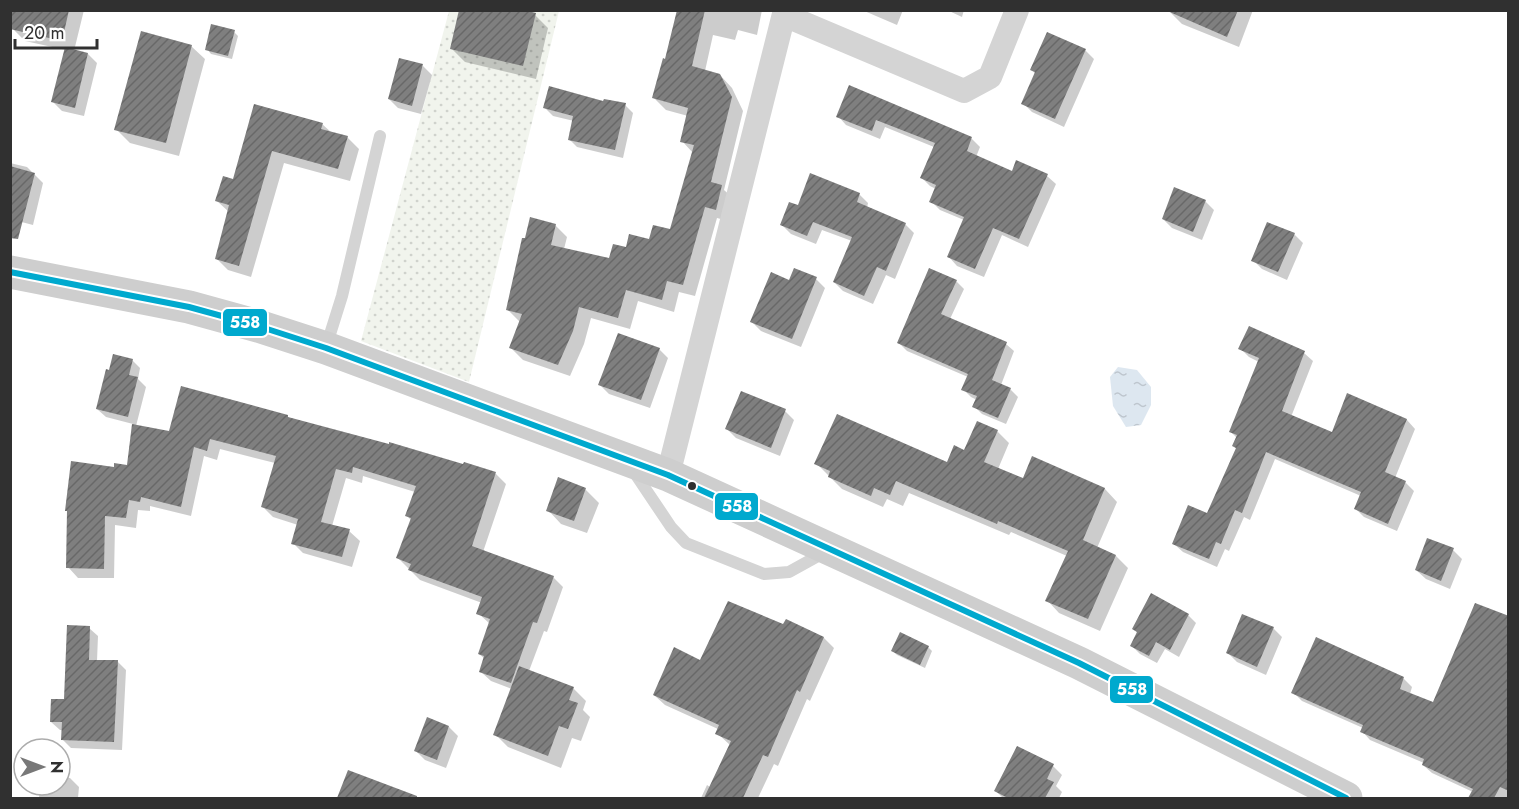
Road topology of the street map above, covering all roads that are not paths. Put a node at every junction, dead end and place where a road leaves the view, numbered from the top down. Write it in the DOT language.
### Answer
graph roads {
  1 [pos="1017,10"];
  2 [pos="785,13"];
  3 [pos="380,136"];
  4 [pos="10,272"];
  5 [pos="326,348"];
  6 [pos="625,458"];
  7 [pos="668,475"];
  8 [pos="831,549"];
  9 [pos="1346,798"];
  1 -- 2 [label="street"];
  2 -- 7 [label="street"];
  3 -- 5 [label="lane"];
  4 -- 5 [label="main road"];
  5 -- 6 [label="main road"];
  6 -- 7 [label="main road"];
  6 -- 8 [label="lane"];
  7 -- 8 [label="main road"];
  8 -- 9 [label="main road"];
}
